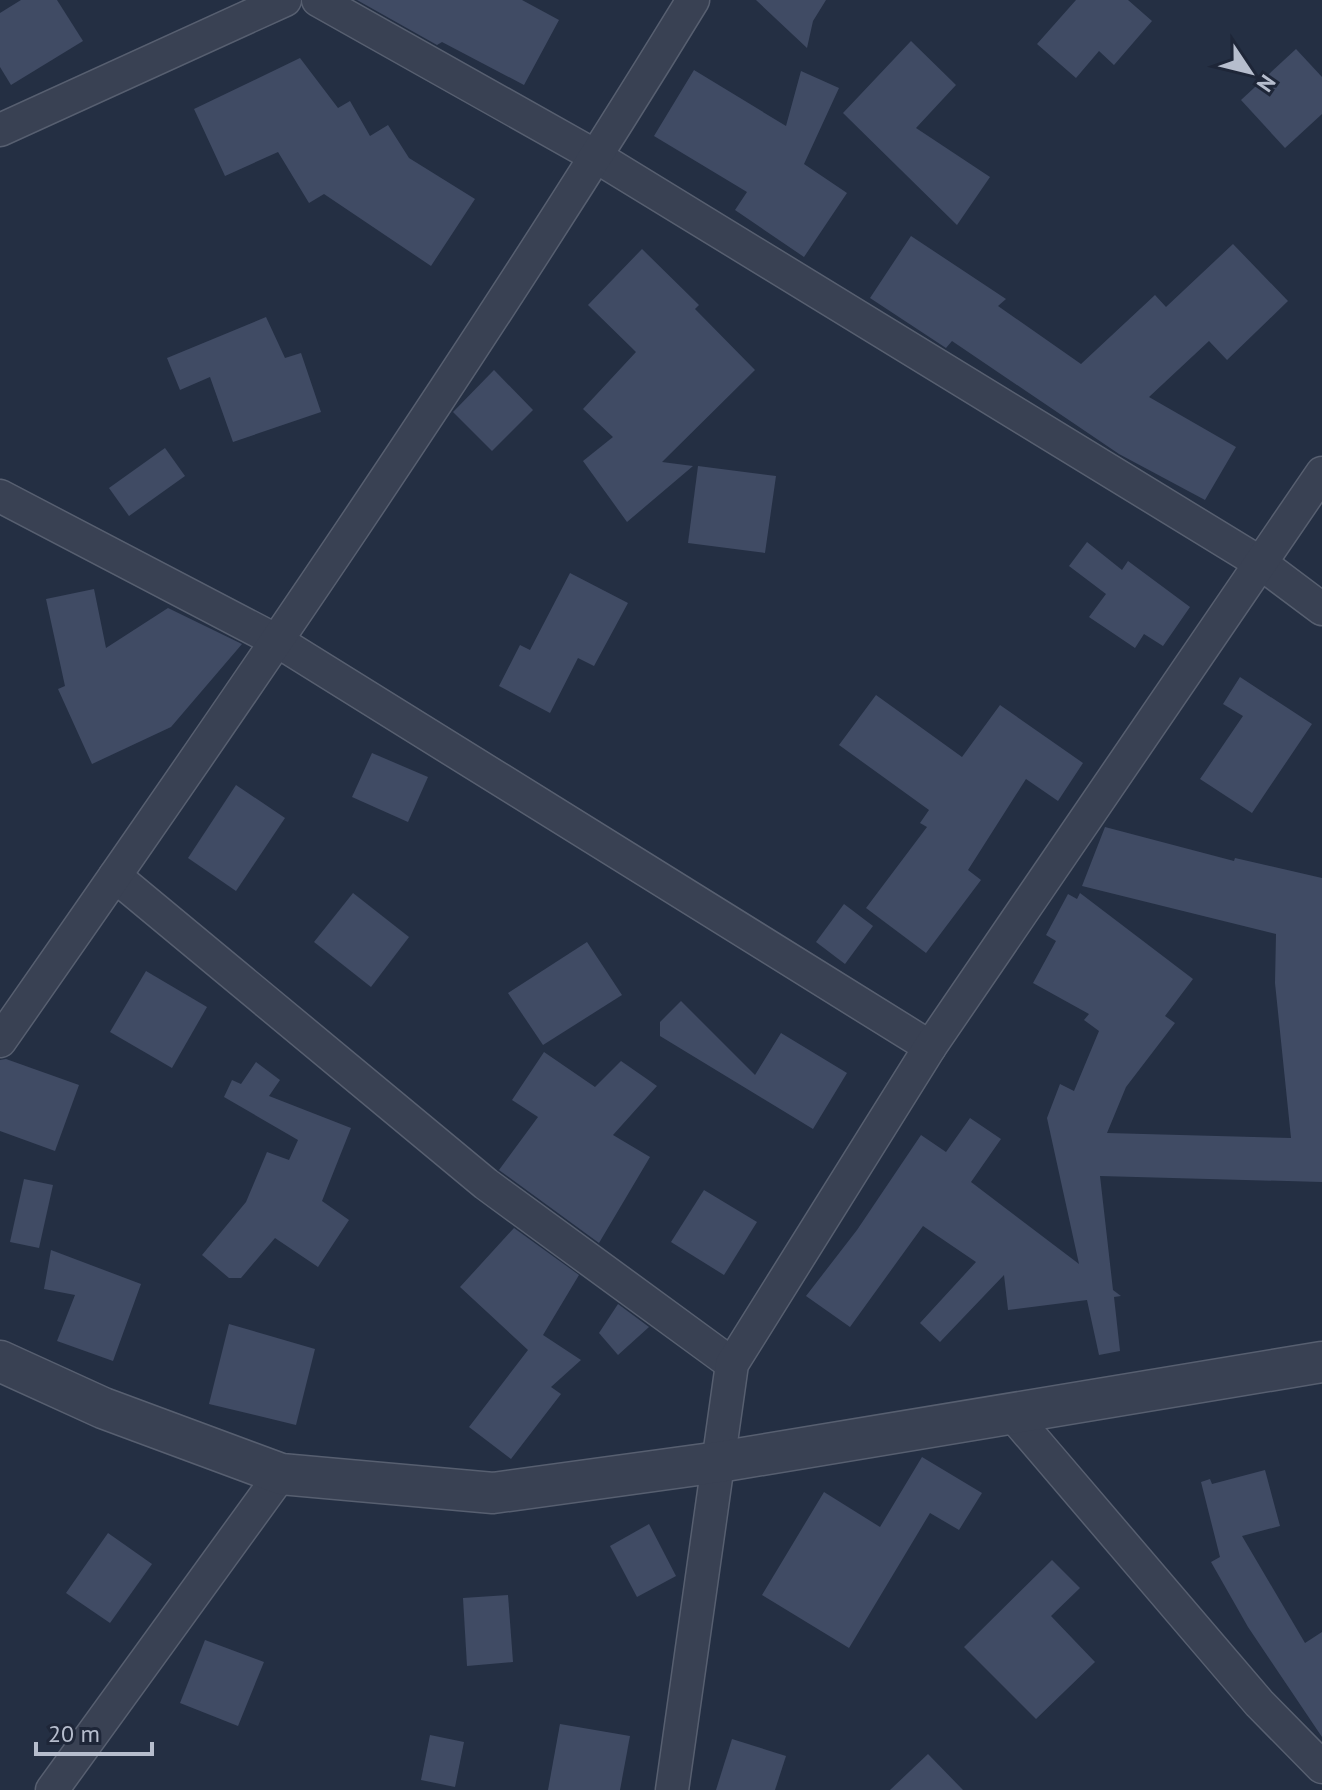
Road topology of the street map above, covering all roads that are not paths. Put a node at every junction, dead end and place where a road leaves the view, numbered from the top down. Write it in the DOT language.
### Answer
graph roads {
  1 [pos="285,0"];
  2 [pos="318,0"];
  3 [pos="693,0"];
  4 [pos="0,130"];
  5 [pos="597,157"];
  6 [pos="1322,473"];
  7 [pos="0,496"];
  8 [pos="1262,564"];
  9 [pos="1322,609"];
  10 [pos="279,642"];
  11 [pos="115,876"];
  12 [pos="0,1041"];
  13 [pos="930,1047"];
  14 [pos="0,1361"];
  15 [pos="1322,1362"];
  16 [pos="732,1364"];
  17 [pos="1012,1414"];
  18 [pos="719,1462"];
  19 [pos="281,1474"];
  20 [pos="1322,1767"];
  21 [pos="52,1790"];
  22 [pos="672,1790"];
  1 -- 4 [label="street"];
  2 -- 5 [label="street"];
  3 -- 5 [label="street"];
  5 -- 8 [label="street"];
  5 -- 10 [label="street"];
  6 -- 8 [label="street"];
  7 -- 10 [label="street"];
  8 -- 9 [label="street"];
  8 -- 13 [label="street"];
  10 -- 11 [label="street"];
  10 -- 13 [label="street"];
  11 -- 12 [label="street"];
  11 -- 16 [label="street"];
  13 -- 16 [label="street"];
  14 -- 19 [label="street"];
  15 -- 17 [label="street"];
  16 -- 18 [label="street"];
  17 -- 18 [label="street"];
  17 -- 20 [label="street"];
  18 -- 19 [label="street"];
  18 -- 22 [label="street"];
  19 -- 21 [label="street"];
}
